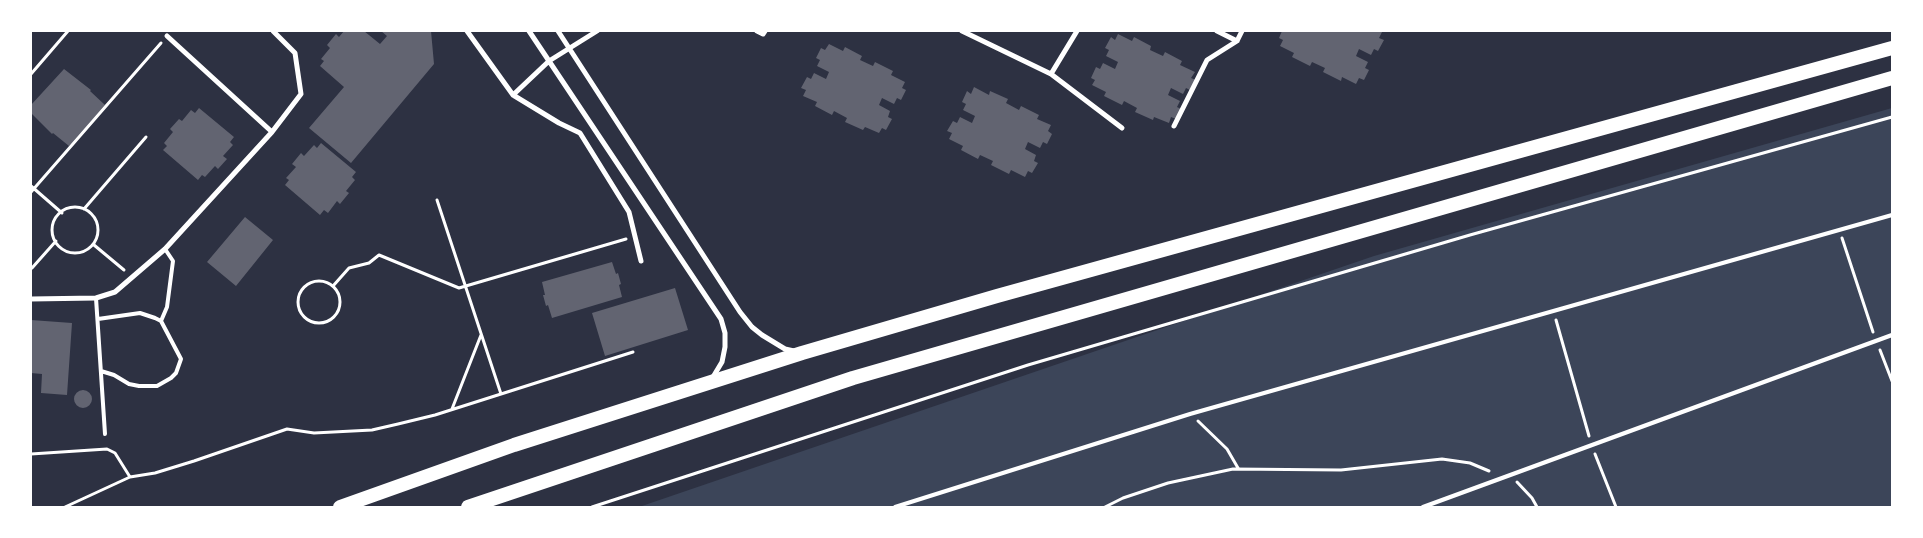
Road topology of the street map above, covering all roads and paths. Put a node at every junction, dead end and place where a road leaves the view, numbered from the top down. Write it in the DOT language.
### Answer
graph roads {
  1 [pos="68,31"];
  2 [pos="273,31"];
  3 [pos="467,31"];
  4 [pos="530,31"];
  5 [pos="558,31"];
  6 [pos="597,31"];
  7 [pos="757,31"];
  8 [pos="765,31"];
  9 [pos="962,31"];
  10 [pos="1077,31"];
  11 [pos="1217,31"];
  12 [pos="1242,31"];
  13 [pos="167,36"];
  14 [pos="1237,41"];
  15 [pos="1892,48"];
  16 [pos="570,49"];
  17 [pos="549,61"];
  18 [pos="31,74"];
  19 [pos="1050,74"];
  20 [pos="1892,78"];
  21 [pos="513,95"];
  22 [pos="1892,117"];
  23 [pos="1174,126"];
  24 [pos="1122,128"];
  25 [pos="272,132"];
  26 [pos="146,137"];
  27 [pos="32,189"];
  28 [pos="437,200"];
  29 [pos="84,210"];
  30 [pos="62,213"];
  31 [pos="1892,216"];
  32 [pos="1840,231"];
  33 [pos="635,237"];
  34 [pos="56,241"];
  35 [pos="93,244"];
  36 [pos="164,249"];
  37 [pos="641,262"];
  38 [pos="32,268"];
  39 [pos="124,270"];
  40 [pos="333,286"];
  41 [pos="466,286"];
  42 [pos="96,298"];
  43 [pos="31,299"];
  44 [pos="1554,312"];
  45 [pos="98,319"];
  46 [pos="161,321"];
  47 [pos="482,335"];
  48 [pos="1892,336"];
  49 [pos="1876,341"];
  50 [pos="633,352"];
  51 [pos="802,353"];
  52 [pos="101,371"];
  53 [pos="1892,381"];
  54 [pos="710,382"];
  55 [pos="501,394"];
  56 [pos="452,410"];
  57 [pos="1190,414"];
  58 [pos="105,434"];
  59 [pos="1592,445"];
  60 [pos="31,454"];
  61 [pos="1238,468"];
  62 [pos="1510,476"];
  63 [pos="130,477"];
  64 [pos="64,507"];
  65 [pos="340,507"];
  66 [pos="468,507"];
  67 [pos="592,507"];
  68 [pos="895,507"];
  69 [pos="1105,507"];
  70 [pos="1423,507"];
  71 [pos="1537,507"];
  72 [pos="1616,507"];
  1 -- 18 [label="path"];
  2 -- 25 [label="street"];
  3 -- 21 [label="street"];
  4 -- 17 [label="street"];
  5 -- 16 [label="street"];
  6 -- 16 [label="street"];
  7 -- 8 [label="street"];
  9 -- 19 [label="street"];
  10 -- 19 [label="street"];
  11 -- 14 [label="street"];
  12 -- 14 [label="street"];
  13 -- 25 [label="street"];
  13 -- 27 [label="path"];
  14 -- 23 [label="street"];
  15 -- 51 [label="highway"];
  16 -- 17 [label="street"];
  16 -- 51 [label="street"];
  17 -- 21 [label="street"];
  17 -- 54 [label="street"];
  19 -- 24 [label="street"];
  20 -- 66 [label="highway"];
  21 -- 33 [label="street"];
  22 -- 67 [label="path"];
  25 -- 36 [label="street"];
  26 -- 29 [label="path"];
  27 -- 30 [label="path"];
  28 -- 41 [label="path"];
  29 -- 30 [label="path"];
  29 -- 35 [label="path"];
  30 -- 34 [label="path"];
  31 -- 32 [label="lane"];
  32 -- 44 [label="lane"];
  32 -- 49 [label="path"];
  33 -- 37 [label="street"];
  33 -- 41 [label="path"];
  34 -- 35 [label="path"];
  34 -- 38 [label="path"];
  35 -- 39 [label="path"];
  36 -- 42 [label="street"];
  36 -- 46 [label="lane"];
  40 -- 40 [label="path"];
  40 -- 41 [label="path"];
  41 -- 47 [label="path"];
  42 -- 43 [label="street"];
  42 -- 45 [label="lane"];
  44 -- 57 [label="lane"];
  44 -- 59 [label="path"];
  45 -- 46 [label="lane"];
  45 -- 52 [label="lane"];
  46 -- 52 [label="lane"];
  47 -- 55 [label="path"];
  47 -- 56 [label="path"];
  48 -- 49 [label="street"];
  49 -- 53 [label="path"];
  49 -- 59 [label="street"];
  50 -- 55 [label="path"];
  51 -- 54 [label="highway"];
  52 -- 58 [label="lane"];
  54 -- 65 [label="highway"];
  55 -- 56 [label="path"];
  56 -- 63 [label="path"];
  57 -- 61 [label="path"];
  57 -- 68 [label="lane"];
  59 -- 62 [label="street"];
  59 -- 72 [label="path"];
  60 -- 63 [label="path"];
  61 -- 62 [label="path"];
  61 -- 69 [label="path"];
  62 -- 70 [label="street"];
  62 -- 71 [label="path"];
  63 -- 64 [label="path"];
}
